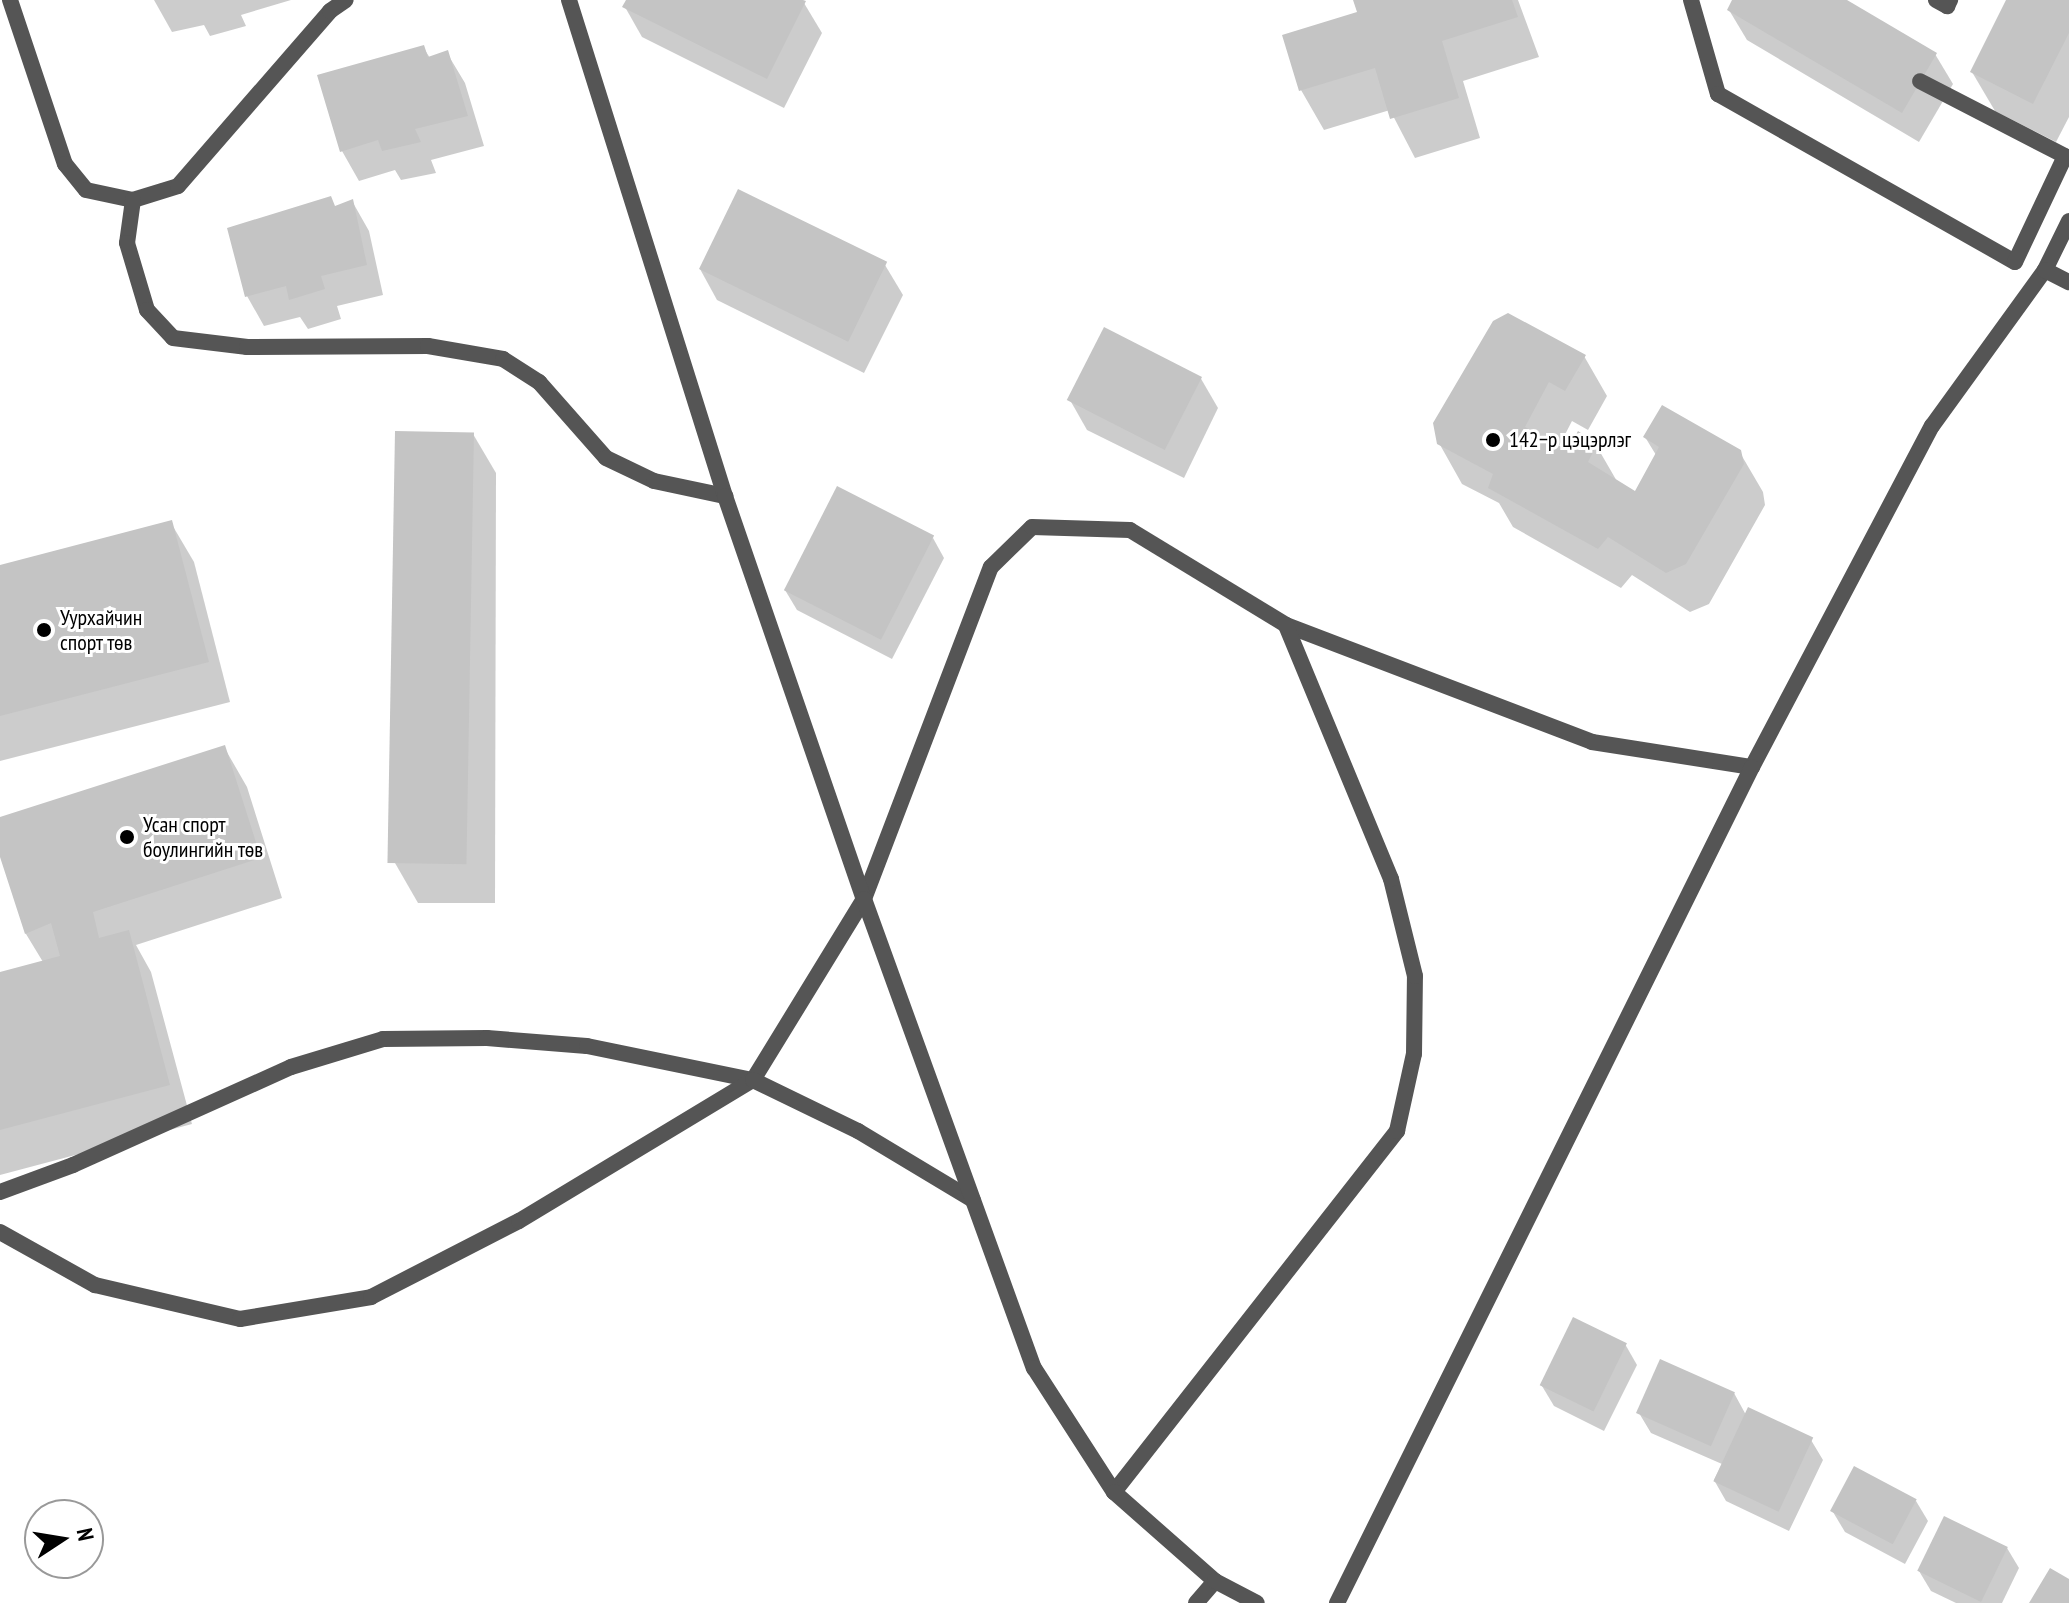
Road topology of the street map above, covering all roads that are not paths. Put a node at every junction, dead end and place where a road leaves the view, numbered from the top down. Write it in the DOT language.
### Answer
graph roads {
  1 [pos="10,0"];
  2 [pos="346,0"];
  3 [pos="569,0"];
  4 [pos="1691,0"];
  5 [pos="1936,0"];
  6 [pos="1950,0"];
  7 [pos="1920,81"];
  8 [pos="133,200"];
  9 [pos="2069,221"];
  10 [pos="2045,270"];
  11 [pos="2069,282"];
  12 [pos="725,496"];
  13 [pos="1286,625"];
  14 [pos="1752,767"];
  15 [pos="864,899"];
  16 [pos="753,1080"];
  17 [pos="0,1192"];
  18 [pos="973,1200"];
  19 [pos="0,1232"];
  20 [pos="1114,1492"];
  21 [pos="1215,1581"];
  22 [pos="1196,1603"];
  23 [pos="1257,1603"];
  24 [pos="1337,1603"];
  1 -- 8 [label="street"];
  2 -- 8 [label="street"];
  3 -- 12 [label="street"];
  4 -- 7 [label="street"];
  5 -- 6 [label="street"];
  8 -- 12 [label="street"];
  9 -- 10 [label="street"];
  10 -- 11 [label="street"];
  10 -- 14 [label="street"];
  12 -- 15 [label="street"];
  13 -- 14 [label="street"];
  13 -- 15 [label="street"];
  13 -- 20 [label="street"];
  14 -- 24 [label="street"];
  15 -- 16 [label="street"];
  15 -- 18 [label="street"];
  16 -- 17 [label="street"];
  16 -- 18 [label="street"];
  16 -- 19 [label="street"];
  18 -- 20 [label="street"];
  20 -- 21 [label="street"];
  21 -- 22 [label="street"];
  21 -- 23 [label="street"];
}
